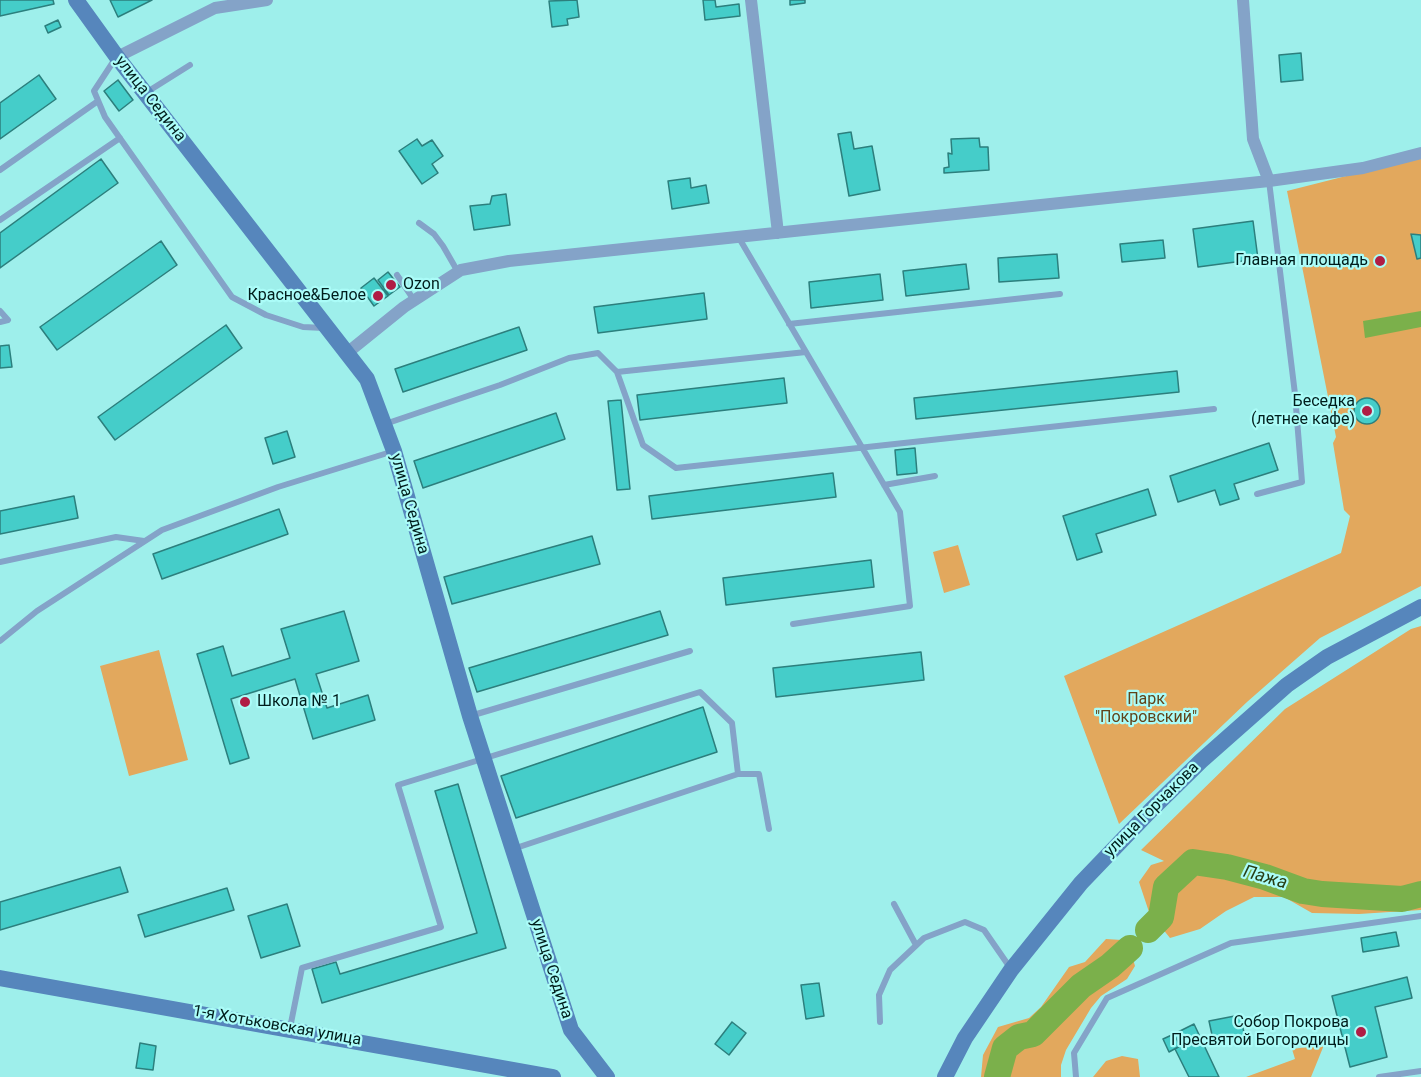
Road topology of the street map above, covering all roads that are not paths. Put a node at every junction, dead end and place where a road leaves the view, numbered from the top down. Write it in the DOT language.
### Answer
graph roads {
  1 [pos="76,0"];
  2 [pos="267,0"];
  3 [pos="751,0"];
  4 [pos="1244,0"];
  5 [pos="117,57"];
  6 [pos="190,65"];
  7 [pos="145,93"];
  8 [pos="98,100"];
  9 [pos="120,138"];
  10 [pos="1421,153"];
  11 [pos="0,170"];
  12 [pos="1269,182"];
  13 [pos="0,220"];
  14 [pos="418,223"];
  15 [pos="778,233"];
  16 [pos="738,237"];
  17 [pos="458,272"];
  18 [pos="397,275"];
  19 [pos="1060,294"];
  20 [pos="414,300"];
  21 [pos="0,311"];
  22 [pos="0,322"];
  23 [pos="789,324"];
  24 [pos="328,329"];
  25 [pos="806,352"];
  26 [pos="347,353"];
  27 [pos="617,372"];
  28 [pos="1214,409"];
  29 [pos="384,424"];
  30 [pos="861,446"];
  31 [pos="394,451"];
  32 [pos="935,476"];
  33 [pos="884,485"];
  34 [pos="1257,494"];
  35 [pos="144,541"];
  36 [pos="0,562"];
  37 [pos="1421,607"];
  38 [pos="793,624"];
  39 [pos="0,641"];
  40 [pos="690,651"];
  41 [pos="470,716"];
  42 [pos="483,759"];
  43 [pos="738,774"];
  44 [pos="769,829"];
  45 [pos="512,849"];
  46 [pos="894,904"];
  47 [pos="1421,916"];
  48 [pos="916,945"];
  49 [pos="1011,970"];
  50 [pos="0,978"];
  51 [pos="880,1022"];
  52 [pos="290,1029"];
  53 [pos="1421,1071"];
  54 [pos="553,1077"];
  55 [pos="607,1077"];
  56 [pos="945,1077"];
  57 [pos="1076,1077"];
  58 [pos="1379,1077"];
  1 -- 5 [label="main road, улица Седина"];
  2 -- 5 [label="street"];
  3 -- 15 [label="street"];
  4 -- 12 [label="street"];
  5 -- 7 [label="main road, улица Седина"];
  5 -- 8 [label="lane"];
  6 -- 7 [label="lane"];
  7 -- 24 [label="main road, улица Седина"];
  8 -- 9 [label="lane"];
  8 -- 11 [label="lane"];
  9 -- 13 [label="lane"];
  9 -- 24 [label="lane"];
  10 -- 12 [label="street"];
  12 -- 15 [label="street"];
  12 -- 34 [label="lane"];
  14 -- 17 [label="lane"];
  15 -- 16 [label="street"];
  16 -- 17 [label="street"];
  16 -- 23 [label="lane"];
  17 -- 20 [label="street"];
  18 -- 20 [label="lane"];
  19 -- 23 [label="lane"];
  20 -- 26 [label="street"];
  21 -- 22 [label="lane"];
  23 -- 25 [label="lane"];
  24 -- 26 [label="main road, улица Седина"];
  25 -- 27 [label="lane"];
  25 -- 30 [label="lane"];
  26 -- 29 [label="main road, улица Седина"];
  27 -- 29 [label="lane"];
  27 -- 30 [label="lane"];
  28 -- 30 [label="lane"];
  29 -- 31 [label="main road, улица Седина"];
  30 -- 33 [label="lane"];
  31 -- 35 [label="lane"];
  31 -- 41 [label="main road, улица Седина"];
  32 -- 33 [label="lane"];
  33 -- 38 [label="lane"];
  35 -- 36 [label="lane"];
  35 -- 39 [label="lane"];
  37 -- 49 [label="main road, улица Горчакова"];
  40 -- 41 [label="lane"];
  41 -- 42 [label="main road, улица Седина"];
  42 -- 43 [label="lane"];
  42 -- 45 [label="main road, улица Седина"];
  42 -- 52 [label="lane"];
  43 -- 44 [label="lane"];
  43 -- 45 [label="lane"];
  45 -- 55 [label="main road, улица Седина"];
  46 -- 48 [label="lane"];
  47 -- 57 [label="lane"];
  48 -- 49 [label="lane"];
  48 -- 51 [label="lane"];
  49 -- 56 [label="main road, улица Горчакова"];
  50 -- 52 [label="main road, 1-я Хотьковская улица"];
  52 -- 54 [label="main road, 1-я Хотьковская улица"];
  53 -- 58 [label="lane"];
}
